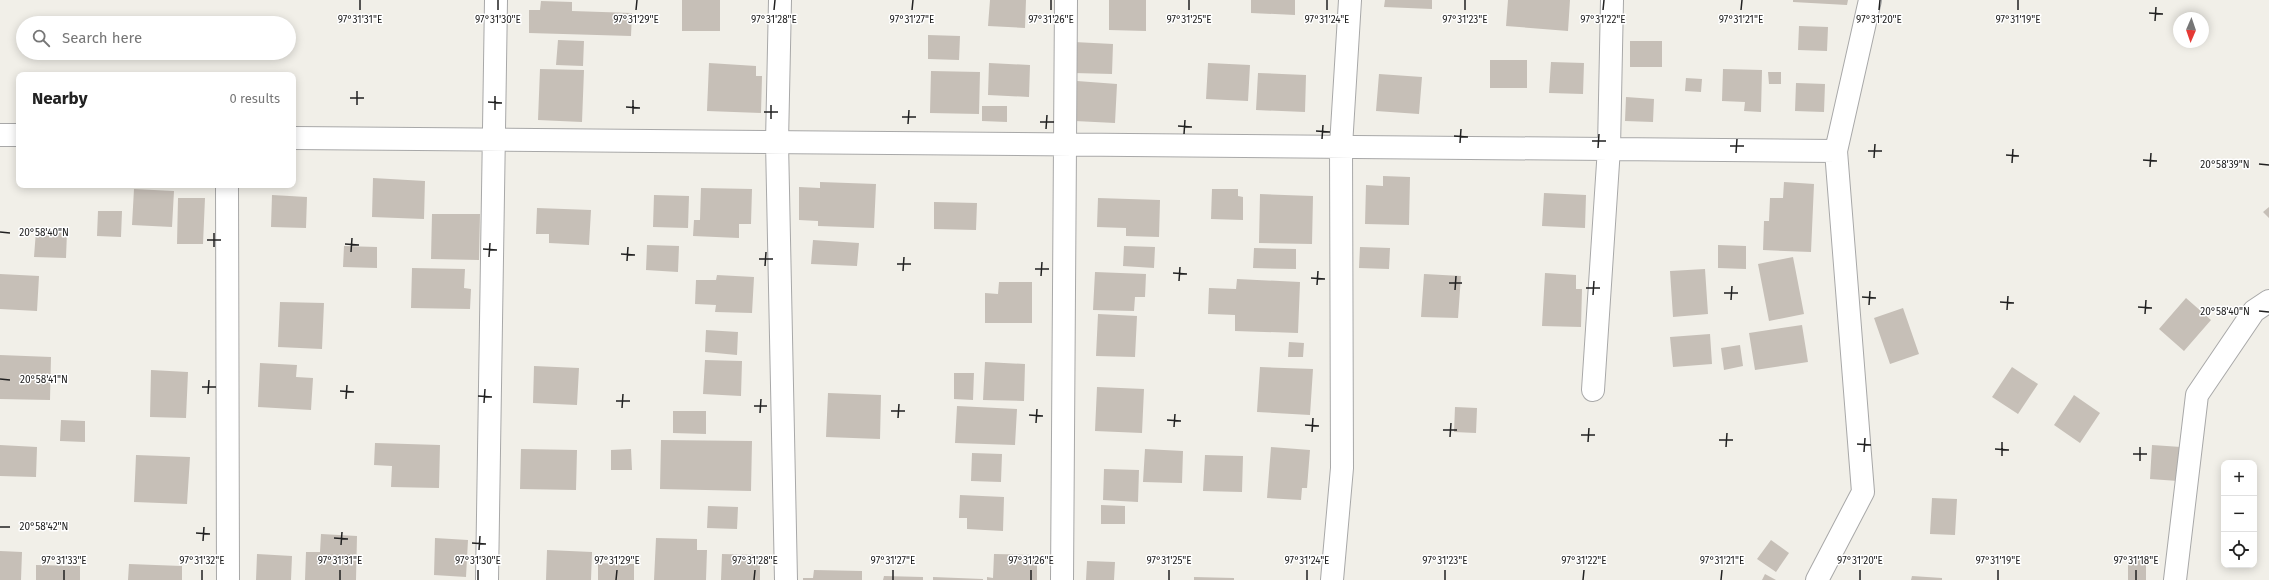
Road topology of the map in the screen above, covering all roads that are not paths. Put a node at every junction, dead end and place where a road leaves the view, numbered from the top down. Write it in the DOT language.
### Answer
graph roads {
  1 [pos="496,0"];
  2 [pos="780,0"];
  3 [pos="1066,0"];
  4 [pos="1350,0"];
  5 [pos="1612,0"];
  6 [pos="1870,0"];
  7 [pos="0,135"];
  8 [pos="16,135"];
  9 [pos="296,138"];
  10 [pos="494,140"];
  11 [pos="777,142"];
  12 [pos="1065,144"];
  13 [pos="1341,146"];
  14 [pos="1609,148"];
  15 [pos="1836,150"];
  16 [pos="227,188"];
  17 [pos="2269,301"];
  18 [pos="1593,390"];
  19 [pos="228,580"];
  20 [pos="487,580"];
  21 [pos="786,580"];
  22 [pos="1062,580"];
  23 [pos="1332,580"];
  24 [pos="1817,580"];
  25 [pos="2175,580"];
  1 -- 10 [label="street"];
  2 -- 11 [label="street"];
  3 -- 12 [label="street"];
  4 -- 13 [label="street"];
  5 -- 14 [label="street"];
  6 -- 15 [label="street"];
  7 -- 8 [label="street"];
  9 -- 10 [label="street"];
  10 -- 11 [label="street"];
  10 -- 20 [label="street"];
  11 -- 12 [label="street"];
  11 -- 21 [label="street"];
  12 -- 13 [label="street"];
  12 -- 22 [label="street"];
  13 -- 14 [label="street"];
  13 -- 23 [label="street"];
  14 -- 15 [label="street"];
  14 -- 18 [label="street"];
  15 -- 24 [label="street"];
  16 -- 19 [label="street"];
  17 -- 25 [label="street"];
}
